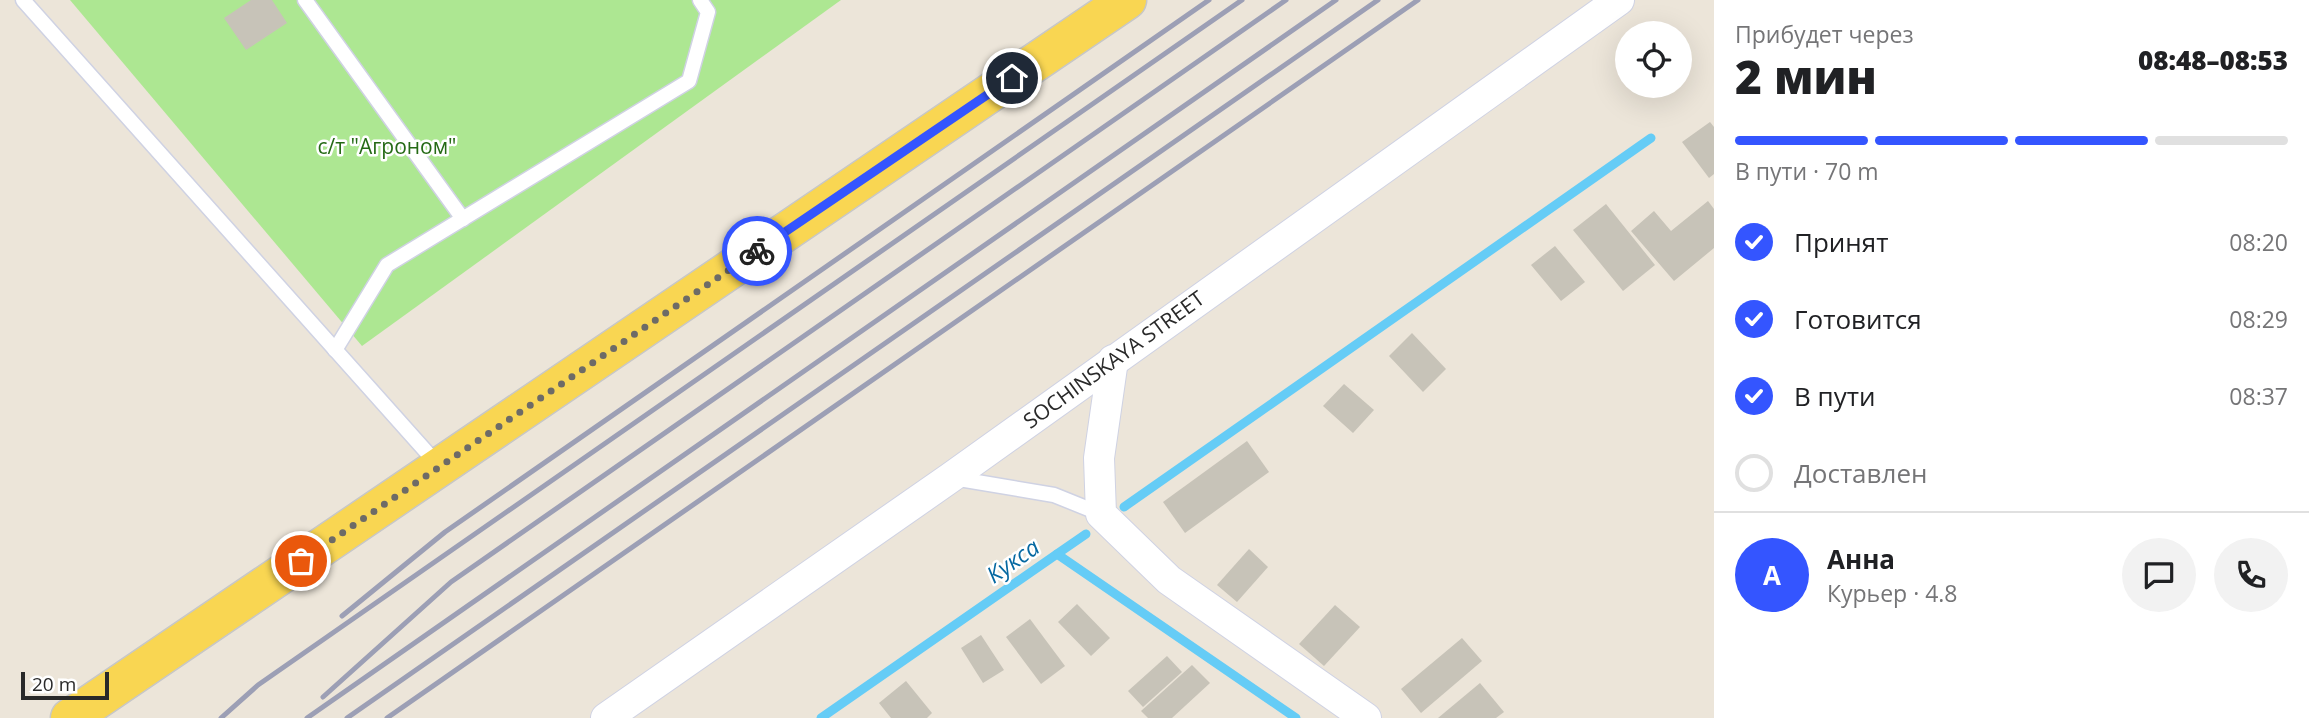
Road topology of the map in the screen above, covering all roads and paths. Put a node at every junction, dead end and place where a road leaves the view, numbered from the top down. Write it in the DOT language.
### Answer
graph roads {
  1 [pos="23,0"];
  2 [pos="305,0"];
  3 [pos="700,0"];
  4 [pos="1127,0"];
  5 [pos="1619,0"];
  6 [pos="463,219"];
  7 [pos="335,350"];
  8 [pos="1114,359"];
  9 [pos="440,467"];
  10 [pos="950,478"];
  11 [pos="1101,514"];
  12 [pos="70,718"];
  13 [pos="606,718"];
  14 [pos="1366,718"];
  1 -- 7 [label="lane"];
  2 -- 6 [label="lane"];
  3 -- 6 [label="lane"];
  4 -- 9 [label="main road"];
  5 -- 8 [label="street, SOCHINSKAYA STREET"];
  6 -- 7 [label="lane"];
  7 -- 9 [label="lane"];
  8 -- 10 [label="street, SOCHINSKAYA STREET"];
  8 -- 11 [label="street"];
  9 -- 12 [label="main road"];
  10 -- 11 [label="lane"];
  10 -- 13 [label="street, SOCHINSKAYA STREET"];
  11 -- 14 [label="street"];
}
